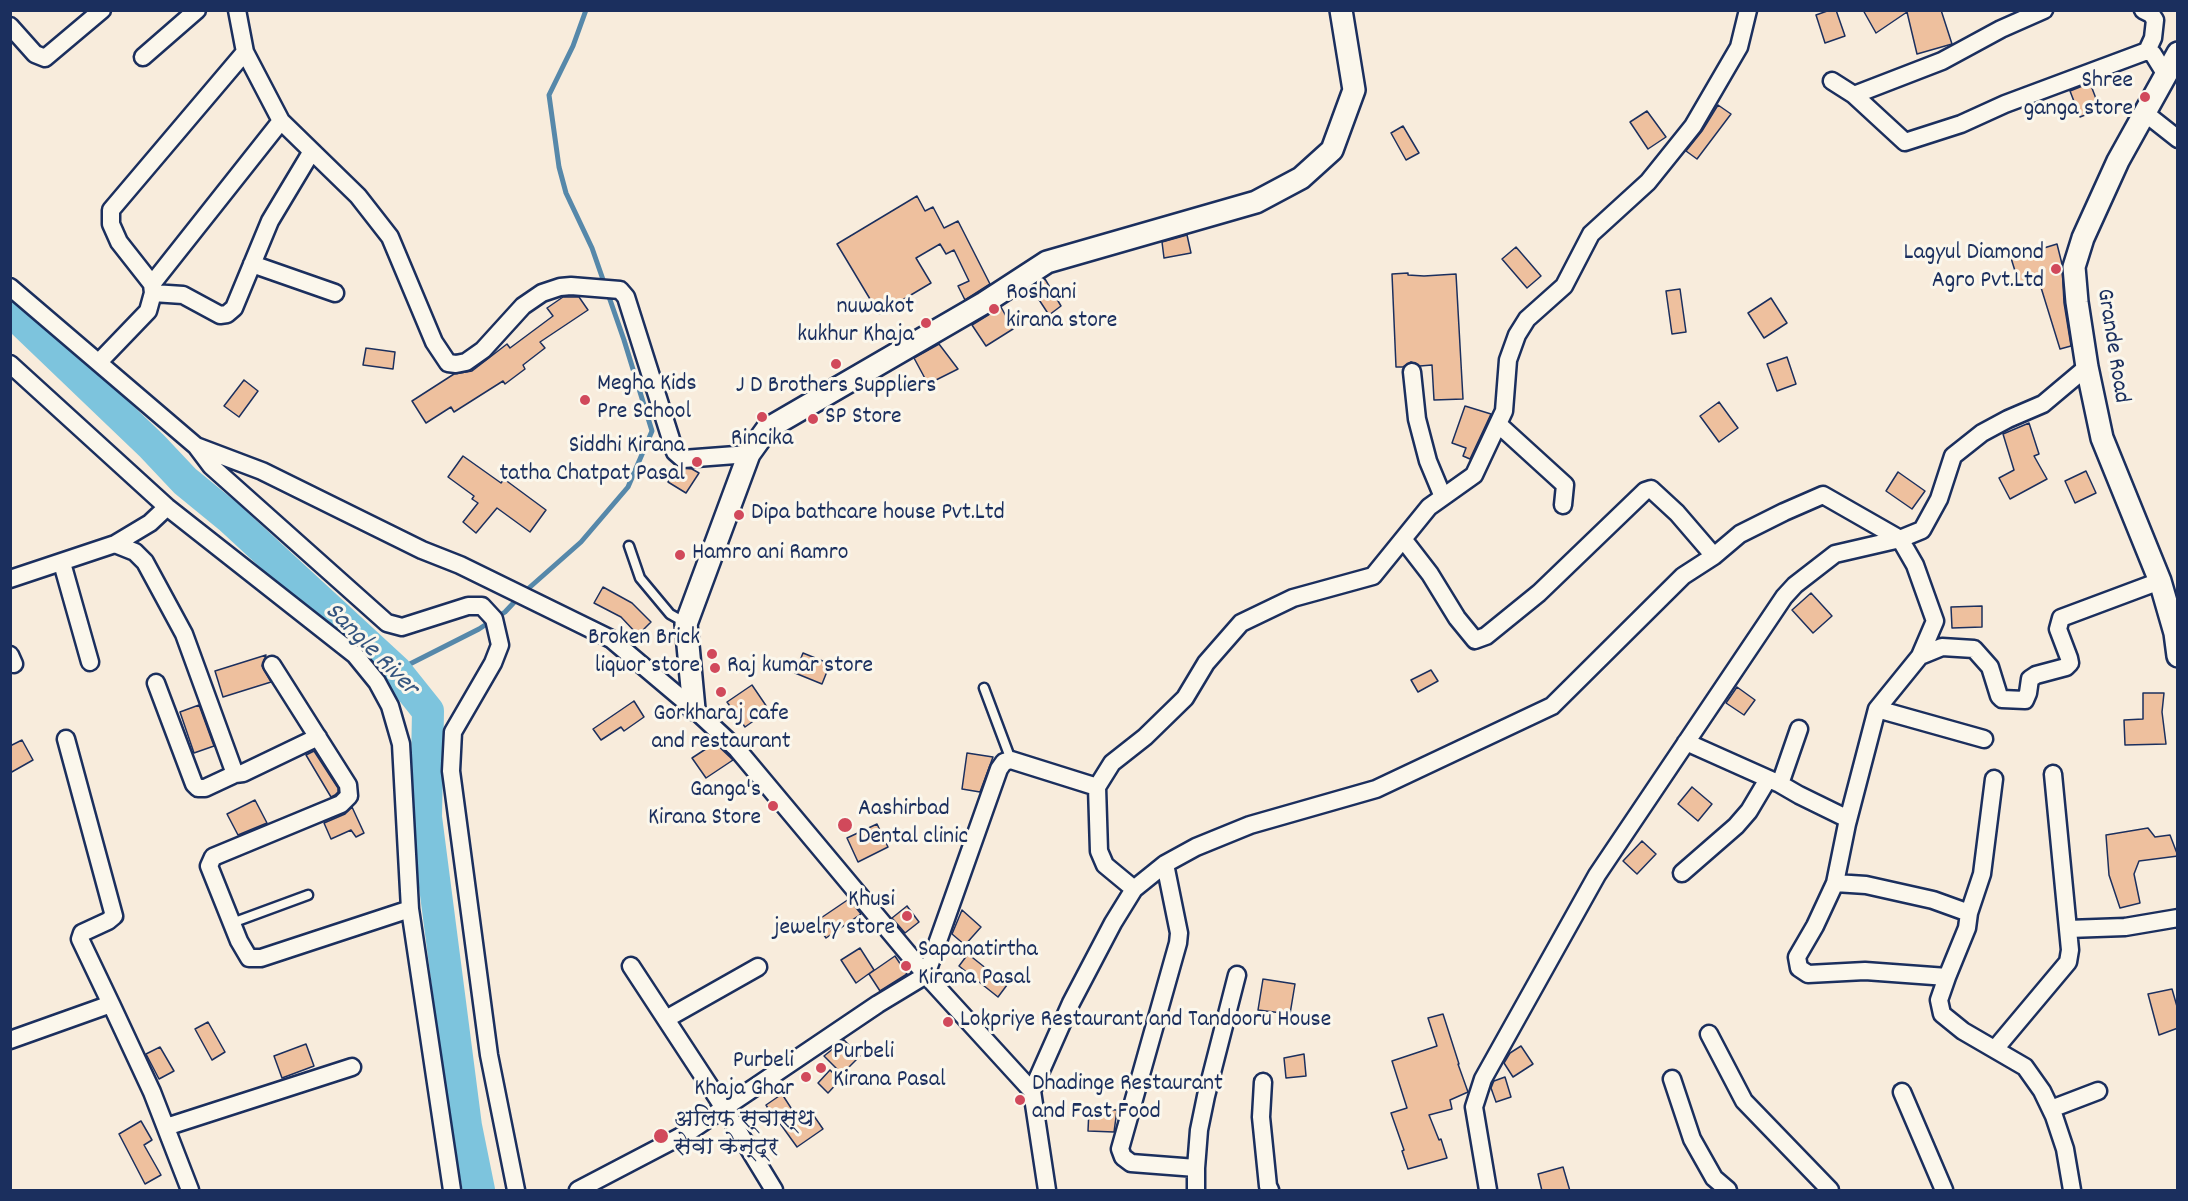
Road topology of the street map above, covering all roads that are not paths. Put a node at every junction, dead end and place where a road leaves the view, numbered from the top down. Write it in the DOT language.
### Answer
graph roads {
  1 [pos="102,10"];
  2 [pos="197,10"];
  3 [pos="237,10"];
  4 [pos="1341,10"];
  5 [pos="1748,10"];
  6 [pos="2044,10"];
  7 [pos="2153,14"];
  8 [pos="10,26"];
  9 [pos="2147,51"];
  10 [pos="244,52"];
  11 [pos="2178,53"];
  12 [pos="143,57"];
  13 [pos="2166,75"];
  14 [pos="1833,81"];
  15 [pos="1854,95"];
  16 [pos="2145,113"];
  17 [pos="281,121"];
  18 [pos="2178,139"];
  19 [pos="312,151"];
  20 [pos="252,264"];
  21 [pos="10,287"];
  22 [pos="152,288"];
  23 [pos="335,293"];
  24 [pos="99,362"];
  25 [pos="10,364"];
  26 [pos="2087,367"];
  27 [pos="1412,372"];
  28 [pos="1498,424"];
  29 [pos="196,446"];
  30 [pos="749,454"];
  31 [pos="1443,496"];
  32 [pos="1563,506"];
  33 [pos="167,507"];
  34 [pos="1403,539"];
  35 [pos="1900,539"];
  36 [pos="115,544"];
  37 [pos="629,546"];
  38 [pos="1714,556"];
  39 [pos="62,563"];
  40 [pos="10,579"];
  41 [pos="2160,581"];
  42 [pos="686,624"];
  43 [pos="1920,656"];
  44 [pos="2178,656"];
  45 [pos="90,662"];
  46 [pos="272,665"];
  47 [pos="156,683"];
  48 [pos="984,688"];
  49 [pos="694,709"];
  50 [pos="1877,709"];
  51 [pos="1799,729"];
  52 [pos="318,737"];
  53 [pos="66,739"];
  54 [pos="1984,739"];
  55 [pos="1686,742"];
  56 [pos="1011,760"];
  57 [pos="235,774"];
  58 [pos="2053,774"];
  59 [pos="1994,779"];
  60 [pos="1774,782"];
  61 [pos="1097,787"];
  62 [pos="1848,819"];
  63 [pos="1166,864"];
  64 [pos="1682,873"];
  65 [pos="1836,882"];
  66 [pos="1134,889"];
  67 [pos="308,895"];
  68 [pos="410,909"];
  69 [pos="1969,914"];
  70 [pos="2178,918"];
  71 [pos="232,923"];
  72 [pos="2067,928"];
  73 [pos="631,966"];
  74 [pos="758,967"];
  75 [pos="926,975"];
  76 [pos="1236,975"];
  77 [pos="1947,977"];
  78 [pos="111,1004"];
  79 [pos="666,1019"];
  80 [pos="1709,1034"];
  81 [pos="10,1040"];
  82 [pos="1995,1049"];
  83 [pos="352,1067"];
  84 [pos="1672,1078"];
  85 [pos="1263,1082"];
  86 [pos="1032,1091"];
  87 [pos="2098,1091"];
  88 [pos="1902,1092"];
  89 [pos="724,1108"];
  90 [pos="2051,1109"];
  91 [pos="166,1127"];
  92 [pos="1196,1168"];
  93 [pos="190,1191"];
  94 [pos="452,1191"];
  95 [pos="516,1191"];
  96 [pos="578,1191"];
  97 [pos="774,1191"];
  98 [pos="1047,1191"];
  99 [pos="1196,1191"];
  100 [pos="1270,1191"];
  101 [pos="1488,1191"];
  102 [pos="1728,1191"];
  103 [pos="1830,1191"];
  104 [pos="1944,1191"];
  105 [pos="2072,1191"];
  1 -- 8 [label="street"];
  2 -- 12 [label="street"];
  3 -- 10 [label="street"];
  4 -- 30 [label="street"];
  5 -- 28 [label="street"];
  6 -- 15 [label="street"];
  7 -- 9 [label="street"];
  9 -- 13 [label="street"];
  9 -- 15 [label="street"];
  10 -- 17 [label="street"];
  10 -- 22 [label="street"];
  11 -- 13 [label="street, Grande Road"];
  13 -- 16 [label="street, Grande Road"];
  14 -- 15 [label="street"];
  16 -- 18 [label="street"];
  16 -- 26 [label="street, Grande Road"];
  17 -- 19 [label="street"];
  17 -- 22 [label="street"];
  19 -- 20 [label="street"];
  19 -- 30 [label="street"];
  20 -- 22 [label="street"];
  20 -- 23 [label="street"];
  21 -- 24 [label="street"];
  22 -- 24 [label="street"];
  24 -- 29 [label="street"];
  25 -- 33 [label="street"];
  26 -- 35 [label="street"];
  26 -- 41 [label="street, Grande Road"];
  27 -- 31 [label="street"];
  28 -- 31 [label="street"];
  28 -- 32 [label="street"];
  29 -- 49 [label="street"];
  29 -- 95 [label="street"];
  30 -- 42 [label="street"];
  31 -- 34 [label="street"];
  33 -- 36 [label="street"];
  33 -- 68 [label="street"];
  34 -- 38 [label="street"];
  34 -- 61 [label="street"];
  35 -- 38 [label="street"];
  35 -- 43 [label="street"];
  35 -- 55 [label="street"];
  36 -- 39 [label="street"];
  36 -- 57 [label="street"];
  37 -- 42 [label="lane"];
  38 -- 63 [label="street"];
  39 -- 40 [label="street"];
  39 -- 45 [label="street"];
  41 -- 43 [label="street"];
  41 -- 44 [label="street, Grande Road"];
  42 -- 49 [label="street"];
  43 -- 50 [label="street"];
  46 -- 52 [label="street"];
  47 -- 57 [label="street"];
  48 -- 56 [label="lane"];
  49 -- 75 [label="street"];
  50 -- 54 [label="street"];
  50 -- 62 [label="street"];
  51 -- 60 [label="street"];
  52 -- 57 [label="street"];
  52 -- 71 [label="street"];
  53 -- 78 [label="street"];
  55 -- 60 [label="street"];
  55 -- 101 [label="street"];
  56 -- 61 [label="street"];
  56 -- 75 [label="street"];
  58 -- 72 [label="street"];
  59 -- 69 [label="street"];
  60 -- 62 [label="street"];
  60 -- 64 [label="street"];
  61 -- 66 [label="street"];
  62 -- 65 [label="street"];
  63 -- 66 [label="street"];
  63 -- 92 [label="street"];
  65 -- 69 [label="street"];
  65 -- 77 [label="street"];
  66 -- 86 [label="street"];
  67 -- 71 [label="lane"];
  68 -- 71 [label="street"];
  68 -- 94 [label="street"];
  69 -- 77 [label="street"];
  70 -- 72 [label="street"];
  72 -- 82 [label="street"];
  73 -- 79 [label="street"];
  74 -- 79 [label="street"];
  75 -- 86 [label="street"];
  75 -- 89 [label="street"];
  76 -- 92 [label="street"];
  77 -- 82 [label="street"];
  78 -- 81 [label="street"];
  78 -- 91 [label="street"];
  79 -- 89 [label="street"];
  80 -- 103 [label="street"];
  82 -- 90 [label="street"];
  83 -- 91 [label="street"];
  84 -- 102 [label="street"];
  85 -- 100 [label="street"];
  86 -- 98 [label="street"];
  87 -- 90 [label="street"];
  88 -- 104 [label="street"];
  89 -- 96 [label="street"];
  89 -- 97 [label="street"];
  90 -- 105 [label="street"];
  91 -- 93 [label="street"];
  92 -- 99 [label="street"];
}
